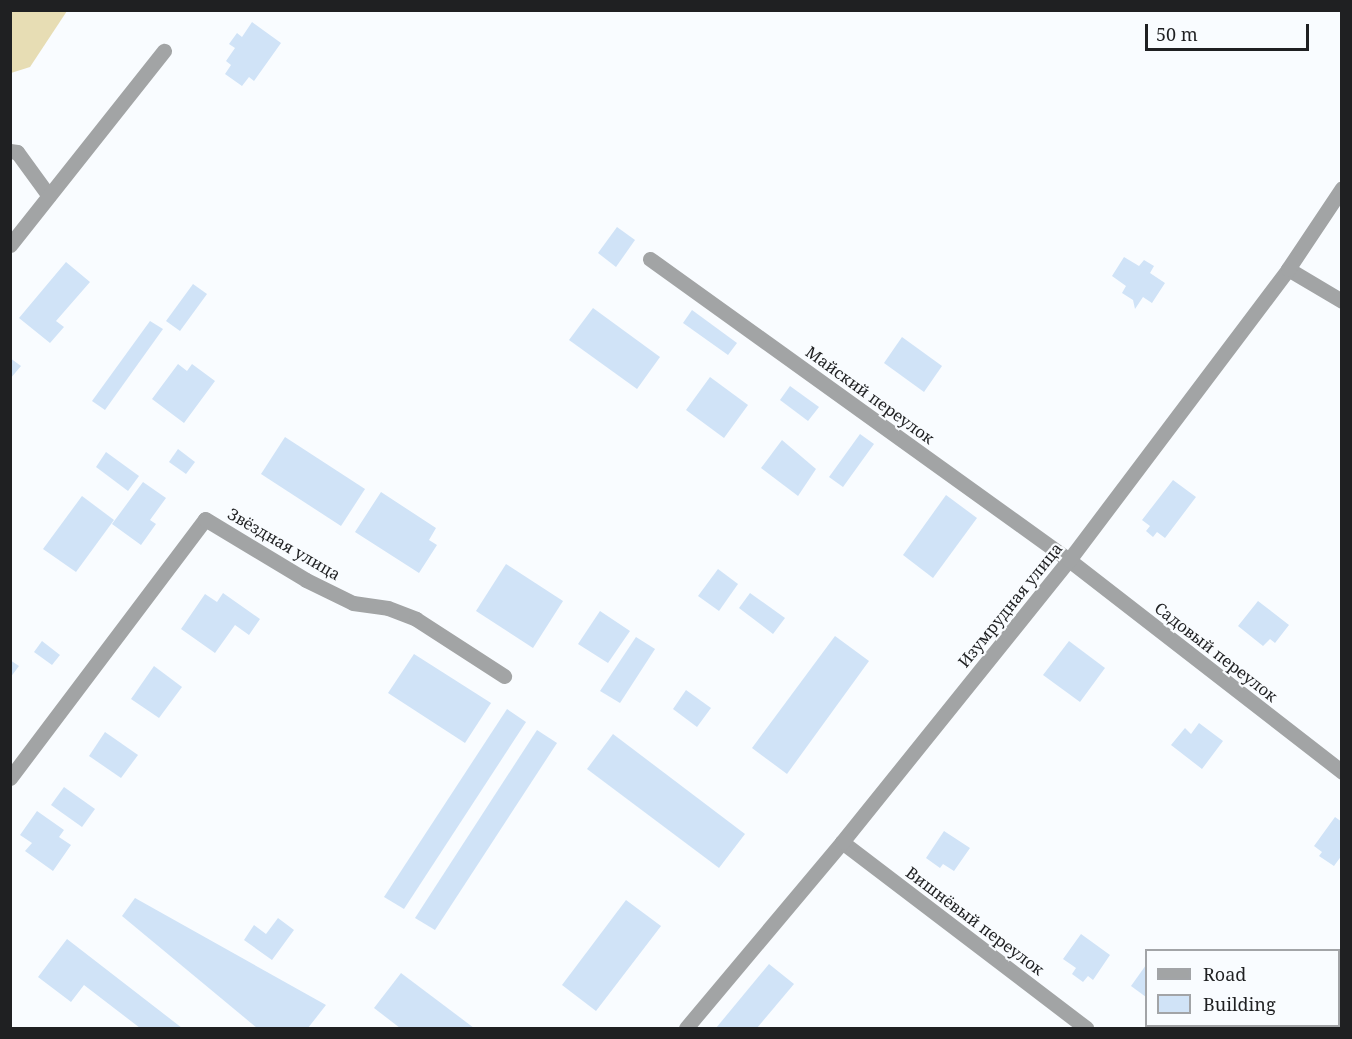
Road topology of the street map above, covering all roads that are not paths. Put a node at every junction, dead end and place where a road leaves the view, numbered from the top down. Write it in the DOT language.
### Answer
graph roads {
  1 [pos="164,51"];
  2 [pos="10,151"];
  3 [pos="1341,189"];
  4 [pos="49,196"];
  5 [pos="10,245"];
  6 [pos="650,259"];
  7 [pos="1288,269"];
  8 [pos="1341,301"];
  9 [pos="1069,560"];
  10 [pos="504,676"];
  11 [pos="1341,772"];
  12 [pos="10,778"];
  13 [pos="842,842"];
  14 [pos="686,1029"];
  15 [pos="1086,1029"];
  1 -- 4 [label="street"];
  2 -- 4 [label="street"];
  3 -- 7 [label="street, Изумрудная улица"];
  4 -- 5 [label="street"];
  6 -- 9 [label="street, Майский переулок"];
  7 -- 8 [label="street"];
  7 -- 9 [label="street, Изумрудная улица"];
  9 -- 11 [label="street, Садовый переулок"];
  9 -- 13 [label="street, Изумрудная улица"];
  10 -- 12 [label="street, Звёздная улица"];
  13 -- 14 [label="street, Изумрудная улица"];
  13 -- 15 [label="street, Вишнёвый переулок"];
}
